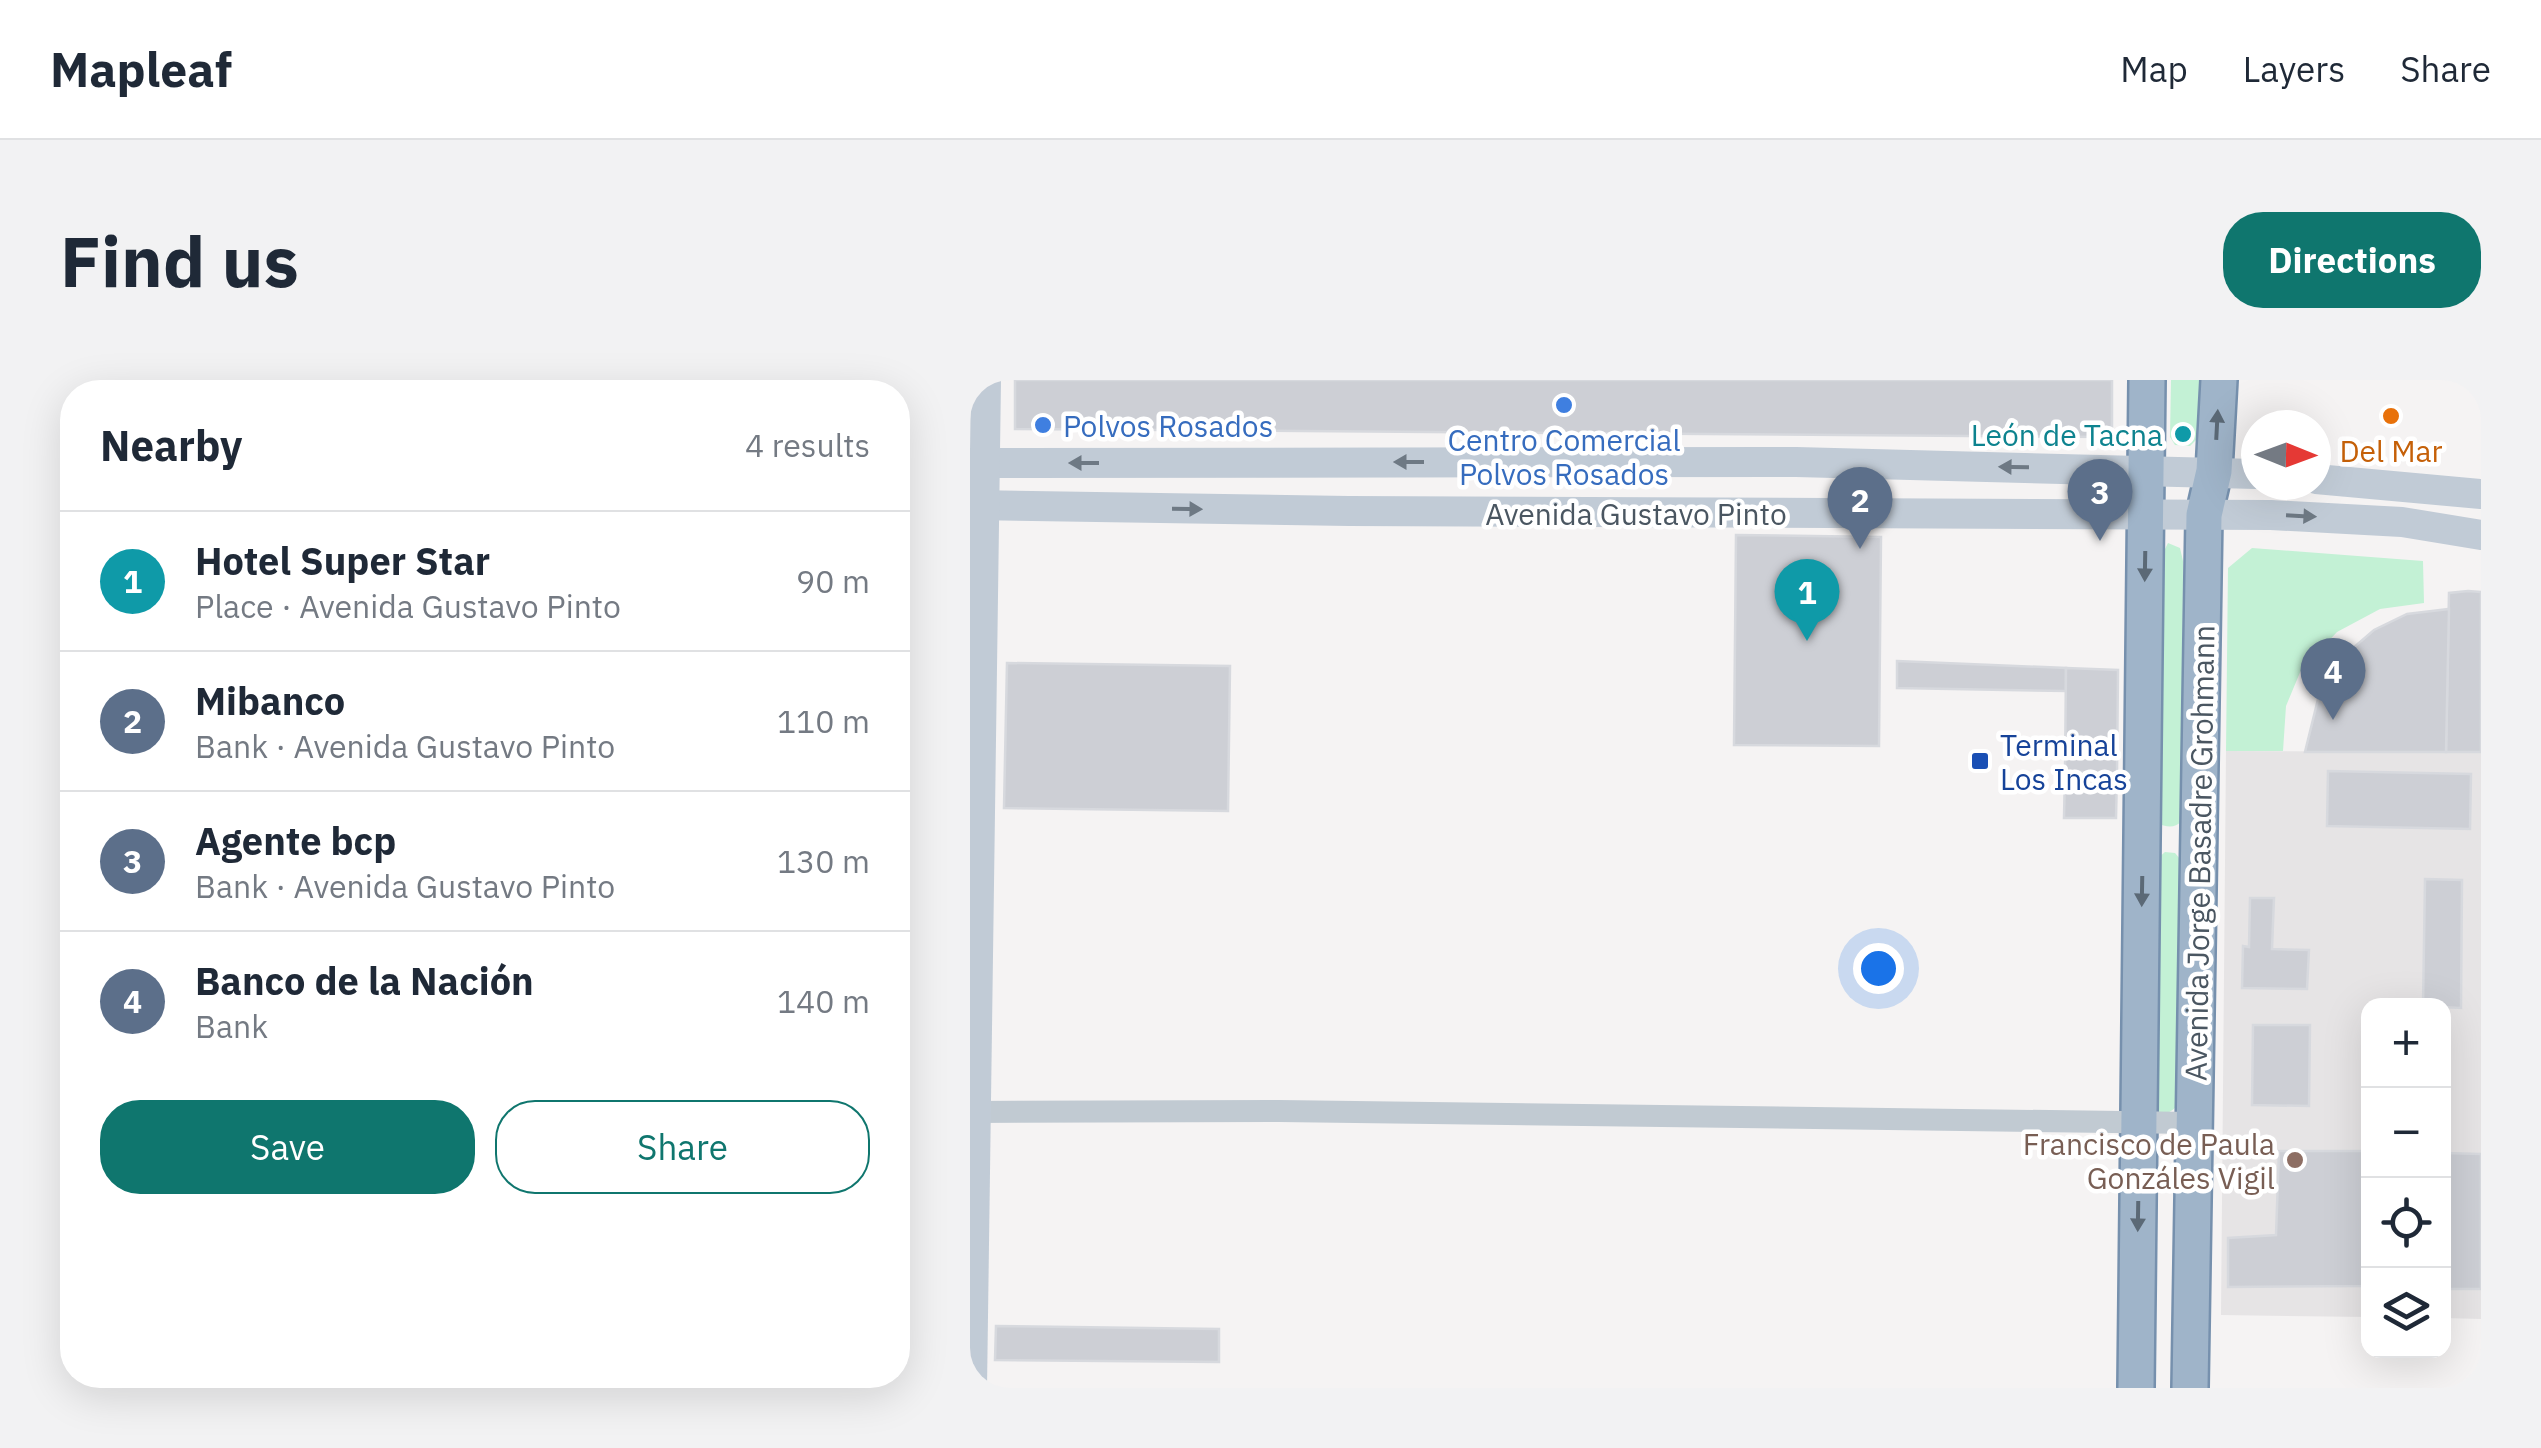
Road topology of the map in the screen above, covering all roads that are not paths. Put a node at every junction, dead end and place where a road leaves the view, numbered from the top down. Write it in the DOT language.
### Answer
graph roads {
  1 [pos="986,380"];
  2 [pos="2148,380"];
  3 [pos="2219,380"];
  4 [pos="978,463"];
  5 [pos="2146,469"];
  6 [pos="2214,471"];
  7 [pos="2241,473"];
  8 [pos="2331,480"];
  9 [pos="2481,494"];
  10 [pos="977,506"];
  11 [pos="2146,516"];
  12 [pos="2204,516"];
  13 [pos="2481,535"];
  14 [pos="976,726"];
  15 [pos="2142,842"];
  16 [pos="2199,843"];
  17 [pos="974,962"];
  18 [pos="973,1112"];
  19 [pos="2139,1123"];
  20 [pos="2194,1124"];
  21 [pos="972,1388"];
  22 [pos="2136,1388"];
  23 [pos="2190,1388"];
  1 -- 4 [label="main road"];
  2 -- 5 [label="highway, Avenida Jorge Basadre Grohmann"];
  6 -- 3 [label="highway, Avenida Jorge Basadre Grohmann, one-way"];
  5 -- 4 [label="main road, Avenida Gustavo Pinto, one-way"];
  4 -- 10 [label="main road"];
  5 -- 6 [label="main road, Avenida Gustavo Pinto"];
  5 -- 11 [label="highway, Avenida Jorge Basadre Grohmann"];
  6 -- 7 [label="main road, Avenida Gustavo Pinto"];
  6 -- 12 [label="highway, Avenida Jorge Basadre Grohmann"];
  8 -- 9 [label="main road"];
  10 -- 11 [label="main road, Avenida Gustavo Pinto, one-way"];
  10 -- 14 [label="main road"];
  11 -- 12 [label="main road, Avenida Gustavo Pinto"];
  11 -- 15 [label="highway, Avenida Jorge Basadre Grohmann, one-way"];
  12 -- 13 [label="main road, Avenida Gustavo Pinto, one-way"];
  12 -- 16 [label="highway, Avenida Jorge Basadre Grohmann"];
  14 -- 17 [label="main road"];
  15 -- 16 [label="highway"];
  15 -- 19 [label="highway, Avenida Jorge Basadre Grohmann, one-way"];
  16 -- 20 [label="highway, Avenida Jorge Basadre Grohmann"];
  17 -- 18 [label="main road"];
  18 -- 19 [label="street"];
  18 -- 21 [label="main road"];
  19 -- 20 [label="street"];
  19 -- 22 [label="highway, Avenida Jorge Basadre Grohmann, one-way"];
  20 -- 23 [label="highway, Avenida Jorge Basadre Grohmann"];
}
